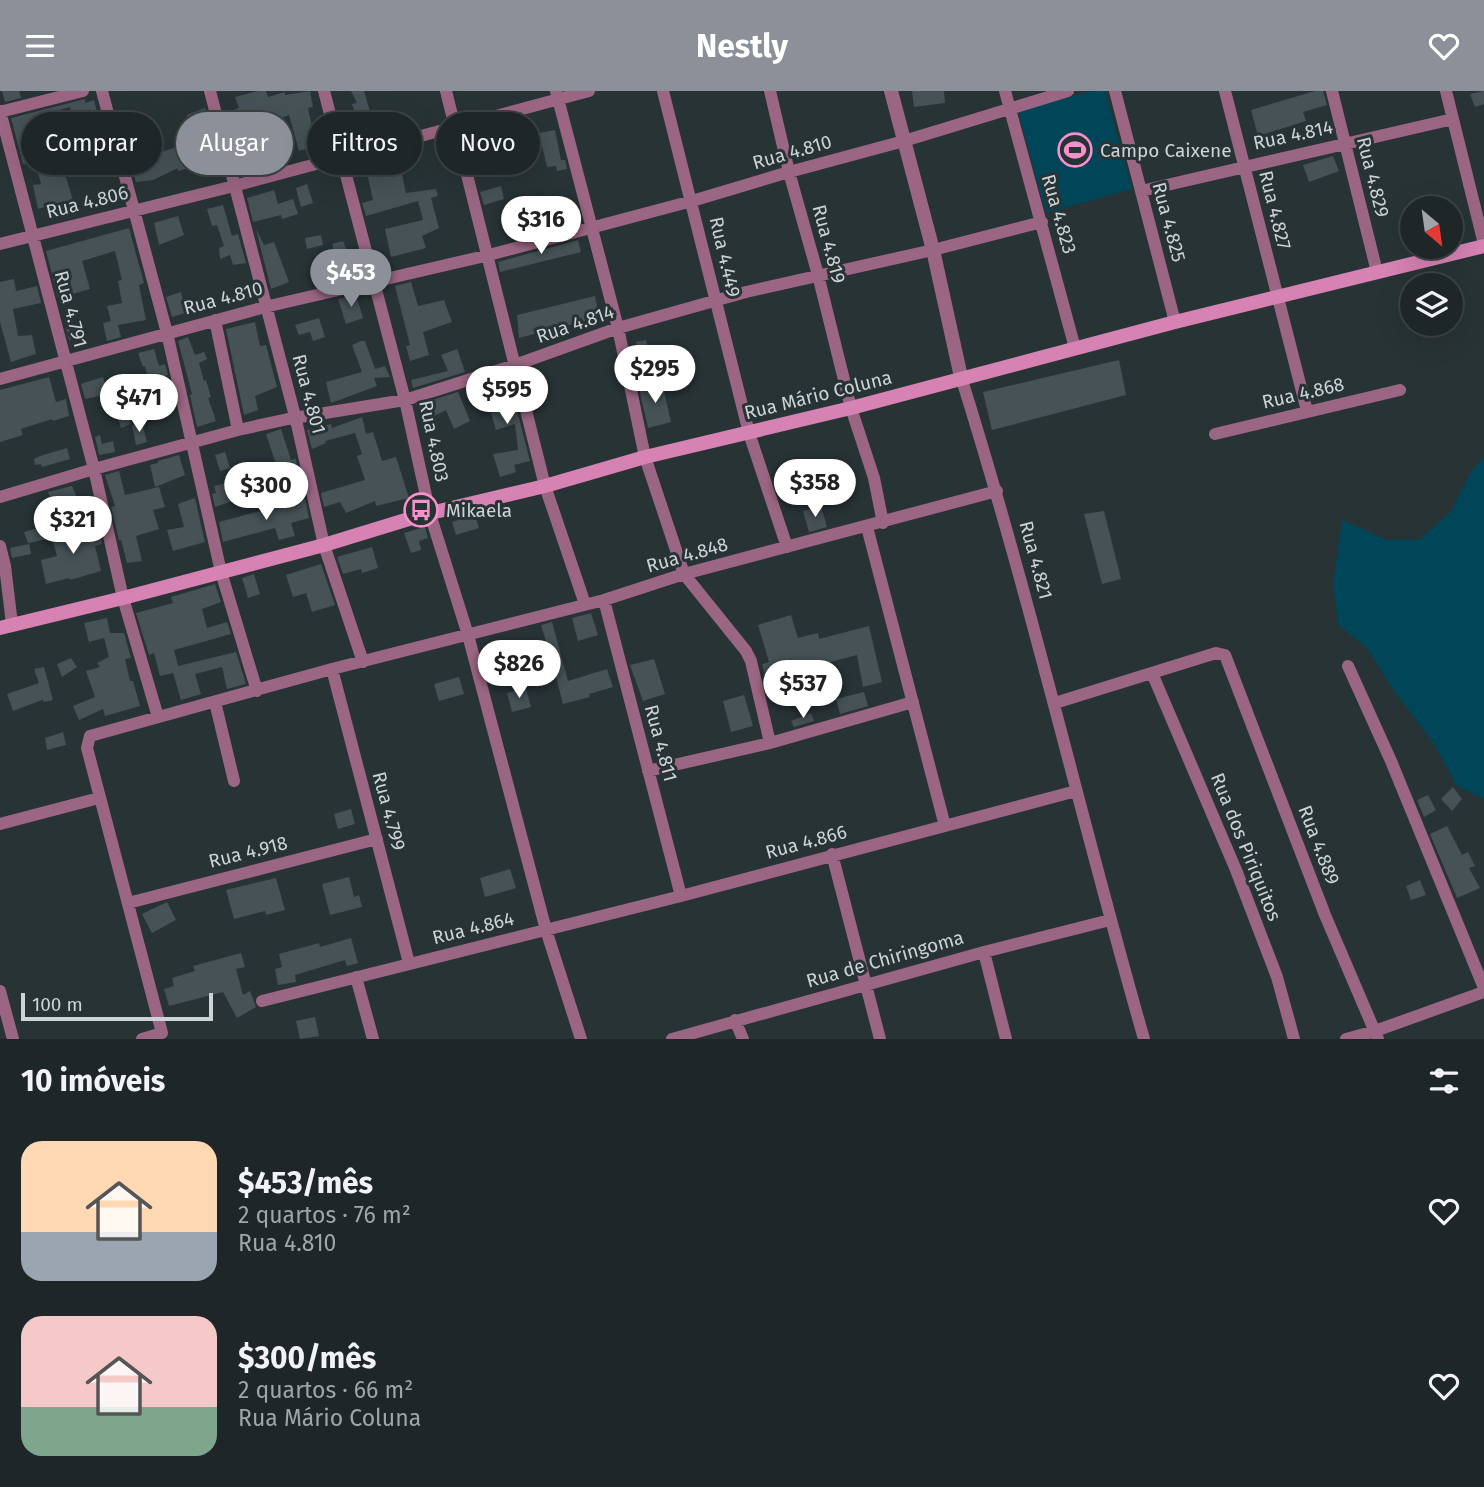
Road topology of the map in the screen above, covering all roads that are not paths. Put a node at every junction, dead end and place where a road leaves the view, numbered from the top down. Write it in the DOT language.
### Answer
graph roads {
  1 [pos="83,91"];
  2 [pos="102,91"];
  3 [pos="210,91"];
  4 [pos="324,91"];
  5 [pos="446,91"];
  6 [pos="589,91"];
  7 [pos="663,91"];
  8 [pos="771,91"];
  9 [pos="891,91"];
  10 [pos="1005,91"];
  11 [pos="1068,91"];
  12 [pos="1115,91"];
  13 [pos="1225,91"];
  14 [pos="1332,91"];
  15 [pos="1446,91"];
  16 [pos="557,95"];
  17 [pos="1009,110"];
  18 [pos="0,112"];
  19 [pos="329,112"];
  20 [pos="451,112"];
  21 [pos="504,112"];
  22 [pos="1453,119"];
  23 [pos="904,141"];
  24 [pos="1345,143"];
  25 [pos="307,166"];
  26 [pos="1244,166"];
  27 [pos="789,172"];
  28 [pos="346,175"];
  29 [pos="466,175"];
  30 [pos="234,186"];
  31 [pos="1141,191"];
  32 [pos="692,201"];
  33 [pos="133,211"];
  34 [pos="1042,222"];
  35 [pos="590,227"];
  36 [pos="33,236"];
  37 [pos="0,244"];
  38 [pos="1484,245"];
  39 [pos="933,250"];
  40 [pos="485,256"];
  41 [pos="1377,272"];
  42 [pos="818,275"];
  43 [pos="375,281"];
  44 [pos="1278,297"];
  45 [pos="716,301"];
  46 [pos="265,307"];
  47 [pos="215,320"];
  48 [pos="1175,322"];
  49 [pos="618,328"];
  50 [pos="167,333"];
  51 [pos="1075,348"];
  52 [pos="65,362"];
  53 [pos="515,365"];
  54 [pos="961,377"];
  55 [pos="0,379"];
  56 [pos="1400,390"];
  57 [pos="405,400"];
  58 [pos="851,408"];
  59 [pos="1307,411"];
  60 [pos="296,420"];
  61 [pos="239,430"];
  62 [pos="749,433"];
  63 [pos="1215,434"];
  64 [pos="193,442"];
  65 [pos="645,457"];
  66 [pos="94,469"];
  67 [pos="545,486"];
  68 [pos="997,491"];
  69 [pos="0,497"];
  70 [pos="430,514"];
  71 [pos="883,523"];
  72 [pos="867,527"];
  73 [pos="324,545"];
  74 [pos="0,546"];
  75 [pos="787,547"];
  76 [pos="221,572"];
  77 [pos="684,574"];
  78 [pos="123,598"];
  79 [pos="604,600"];
  80 [pos="585,604"];
  81 [pos="6,626"];
  82 [pos="468,635"];
  83 [pos="363,662"];
  84 [pos="1348,666"];
  85 [pos="332,669"];
  86 [pos="1152,673"];
  87 [pos="257,691"];
  88 [pos="215,702"];
  89 [pos="913,702"];
  90 [pos="1055,703"];
  91 [pos="158,717"];
  92 [pos="770,743"];
  93 [pos="648,771"];
  94 [pos="234,781"];
  95 [pos="1076,791"];
  96 [pos="99,798"];
  97 [pos="0,824"];
  98 [pos="945,825"];
  99 [pos="376,839"];
  100 [pos="832,855"];
  101 [pos="681,896"];
  102 [pos="128,903"];
  103 [pos="1110,920"];
  104 [pos="546,930"];
  105 [pos="984,952"];
  106 [pos="409,963"];
  107 [pos="355,977"];
  108 [pos="866,986"];
  109 [pos="1484,990"];
  110 [pos="0,991"];
  111 [pos="262,1002"];
  112 [pos="735,1020"];
  113 [pos="1376,1035"];
  114 [pos="13,1039"];
  115 [pos="142,1039"];
  116 [pos="373,1039"];
  117 [pos="581,1039"];
  118 [pos="672,1039"];
  119 [pos="743,1039"];
  120 [pos="880,1039"];
  121 [pos="1006,1039"];
  122 [pos="1144,1039"];
  123 [pos="1294,1039"];
  124 [pos="1346,1039"];
  1 -- 18 [label="street"];
  2 -- 33 [label="street"];
  3 -- 30 [label="street, Rua 4.801"];
  4 -- 19 [label="street, Rua 4.803"];
  5 -- 20 [label="street"];
  6 -- 16 [label="street, Rua 4.806"];
  7 -- 32 [label="street, Rua 4.449"];
  8 -- 27 [label="street, Rua 4.819"];
  9 -- 23 [label="street, Rua 4.821"];
  10 -- 17 [label="street, Rua 4.823"];
  11 -- 17 [label="street, Rua 4.810"];
  12 -- 31 [label="street, Rua 4.825"];
  13 -- 26 [label="street, Rua 4.827"];
  14 -- 24 [label="street, Rua 4.829"];
  15 -- 22 [label="street"];
  16 -- 21 [label="street, Rua 4.806"];
  16 -- 35 [label="street"];
  17 -- 23 [label="street, Rua 4.810"];
  17 -- 34 [label="street, Rua 4.823"];
  18 -- 36 [label="street, Rua 4.791"];
  22 -- 24 [label="street, Rua 4.814"];
  22 -- 38 [label="street"];
  23 -- 27 [label="street, Rua 4.810"];
  23 -- 39 [label="street, Rua 4.821"];
  24 -- 26 [label="street, Rua 4.814"];
  24 -- 41 [label="street, Rua 4.829"];
  25 -- 30 [label="street, Rua 4.806"];
  26 -- 31 [label="street, Rua 4.814"];
  26 -- 44 [label="street, Rua 4.827"];
  27 -- 32 [label="street, Rua 4.810"];
  27 -- 42 [label="street, Rua 4.819"];
  28 -- 43 [label="street, Rua 4.803"];
  29 -- 40 [label="street"];
  30 -- 33 [label="street, Rua 4.806"];
  30 -- 46 [label="street, Rua 4.801"];
  31 -- 48 [label="street, Rua 4.825"];
  32 -- 35 [label="street, Rua 4.810"];
  32 -- 45 [label="street, Rua 4.449"];
  33 -- 36 [label="street, Rua 4.806"];
  33 -- 50 [label="street"];
  34 -- 39 [label="street, Rua 4.814"];
  34 -- 51 [label="street, Rua 4.823"];
  35 -- 40 [label="street, Rua 4.810"];
  35 -- 49 [label="street"];
  36 -- 37 [label="street, Rua 4.806"];
  36 -- 52 [label="street, Rua 4.791"];
  38 -- 41 [label="main road, Rua Mário Coluna"];
  39 -- 42 [label="street, Rua 4.814"];
  39 -- 54 [label="street, Rua 4.821"];
  40 -- 43 [label="street, Rua 4.810"];
  40 -- 53 [label="street"];
  41 -- 44 [label="main road, Rua Mário Coluna"];
  42 -- 45 [label="street, Rua 4.814"];
  42 -- 58 [label="street, Rua 4.819"];
  43 -- 46 [label="street, Rua 4.810"];
  43 -- 57 [label="street, Rua 4.803"];
  44 -- 48 [label="main road, Rua Mário Coluna"];
  44 -- 59 [label="street, Rua 4.827"];
  45 -- 49 [label="street, Rua 4.814"];
  45 -- 62 [label="street, Rua 4.449"];
  46 -- 47 [label="street, Rua 4.810"];
  46 -- 60 [label="street, Rua 4.801"];
  47 -- 50 [label="street, Rua 4.810"];
  47 -- 61 [label="street"];
  48 -- 51 [label="main road, Rua Mário Coluna"];
  49 -- 53 [label="street, Rua 4.814"];
  49 -- 65 [label="street"];
  50 -- 52 [label="street, Rua 4.810"];
  50 -- 64 [label="street"];
  51 -- 54 [label="main road, Rua Mário Coluna"];
  52 -- 55 [label="street, Rua 4.810"];
  52 -- 66 [label="street, Rua 4.791"];
  53 -- 57 [label="street, Rua 4.814"];
  53 -- 67 [label="street"];
  54 -- 58 [label="main road, Rua Mário Coluna"];
  54 -- 68 [label="street, Rua 4.821"];
  56 -- 59 [label="street, Rua 4.868"];
  57 -- 60 [label="street, Rua 4.814"];
  57 -- 70 [label="street, Rua 4.803"];
  58 -- 62 [label="main road, Rua Mário Coluna"];
  58 -- 71 [label="street"];
  59 -- 63 [label="street, Rua 4.868"];
  60 -- 61 [label="street, Rua 4.814"];
  60 -- 73 [label="street, Rua 4.801"];
  61 -- 64 [label="street, Rua 4.814"];
  62 -- 65 [label="main road, Rua Mário Coluna"];
  62 -- 75 [label="street, Rua 4.449"];
  64 -- 66 [label="street, Rua 4.814"];
  64 -- 76 [label="street"];
  65 -- 67 [label="main road, Rua Mário Coluna"];
  65 -- 77 [label="street"];
  66 -- 69 [label="street, Rua 4.814"];
  66 -- 78 [label="street, Rua 4.791"];
  67 -- 70 [label="main road, Rua Mário Coluna"];
  67 -- 80 [label="street"];
  68 -- 71 [label="street, Rua 4.848"];
  68 -- 90 [label="street, Rua 4.821"];
  70 -- 73 [label="main road, Rua Mário Coluna"];
  70 -- 82 [label="street, Rua 4.803"];
  71 -- 72 [label="street, Rua 4.848"];
  72 -- 75 [label="street, Rua 4.848"];
  72 -- 89 [label="street"];
  73 -- 76 [label="main road, Rua Mário Coluna"];
  73 -- 83 [label="street, Rua 4.801"];
  74 -- 81 [label="street"];
  75 -- 77 [label="street, Rua 4.848"];
  76 -- 78 [label="main road, Rua Mário Coluna"];
  76 -- 87 [label="street"];
  77 -- 79 [label="street, Rua 4.848"];
  77 -- 92 [label="street"];
  78 -- 81 [label="main road, Rua Mário Coluna"];
  78 -- 91 [label="street, Rua 4.791"];
  79 -- 80 [label="street, Rua 4.848"];
  79 -- 93 [label="street, Rua 4.811"];
  80 -- 82 [label="street, Rua 4.848"];
  82 -- 83 [label="street, Rua 4.848"];
  82 -- 104 [label="street, Rua 4.803"];
  83 -- 85 [label="street, Rua 4.848"];
  84 -- 109 [label="street"];
  85 -- 87 [label="street, Rua 4.848"];
  85 -- 99 [label="street, Rua 4.799"];
  86 -- 90 [label="street"];
  86 -- 113 [label="street, Rua 4.889"];
  86 -- 123 [label="street, Rua dos Piriquitos"];
  87 -- 88 [label="street, Rua 4.848"];
  88 -- 91 [label="street, Rua 4.848"];
  88 -- 94 [label="street"];
  89 -- 92 [label="street"];
  89 -- 98 [label="street"];
  90 -- 95 [label="street, Rua 4.821"];
  91 -- 96 [label="street, Rua 4.848"];
  92 -- 93 [label="street"];
  93 -- 101 [label="street, Rua 4.811"];
  95 -- 98 [label="street, Rua 4.866"];
  95 -- 103 [label="street, Rua 4.821"];
  96 -- 97 [label="street"];
  96 -- 102 [label="street"];
  98 -- 100 [label="street, Rua 4.866"];
  99 -- 102 [label="street, Rua 4.918"];
  99 -- 106 [label="street, Rua 4.799"];
  100 -- 101 [label="street, Rua 4.866"];
  100 -- 108 [label="street"];
  101 -- 104 [label="street, Rua 4.866"];
  102 -- 115 [label="street"];
  103 -- 105 [label="street, Rua de Chiringoma"];
  103 -- 122 [label="street, Rua 4.821"];
  104 -- 106 [label="street, Rua 4.864"];
  104 -- 117 [label="street, Rua 4.803"];
  105 -- 108 [label="street, Rua de Chiringoma"];
  105 -- 121 [label="street"];
  106 -- 107 [label="street, Rua 4.864"];
  107 -- 111 [label="street, Rua 4.864"];
  107 -- 116 [label="street"];
  108 -- 112 [label="street, Rua de Chiringoma"];
  108 -- 120 [label="street"];
  109 -- 113 [label="street"];
  110 -- 114 [label="street"];
  112 -- 118 [label="street, Rua de Chiringoma"];
  112 -- 119 [label="street"];
  113 -- 124 [label="street"];
}
